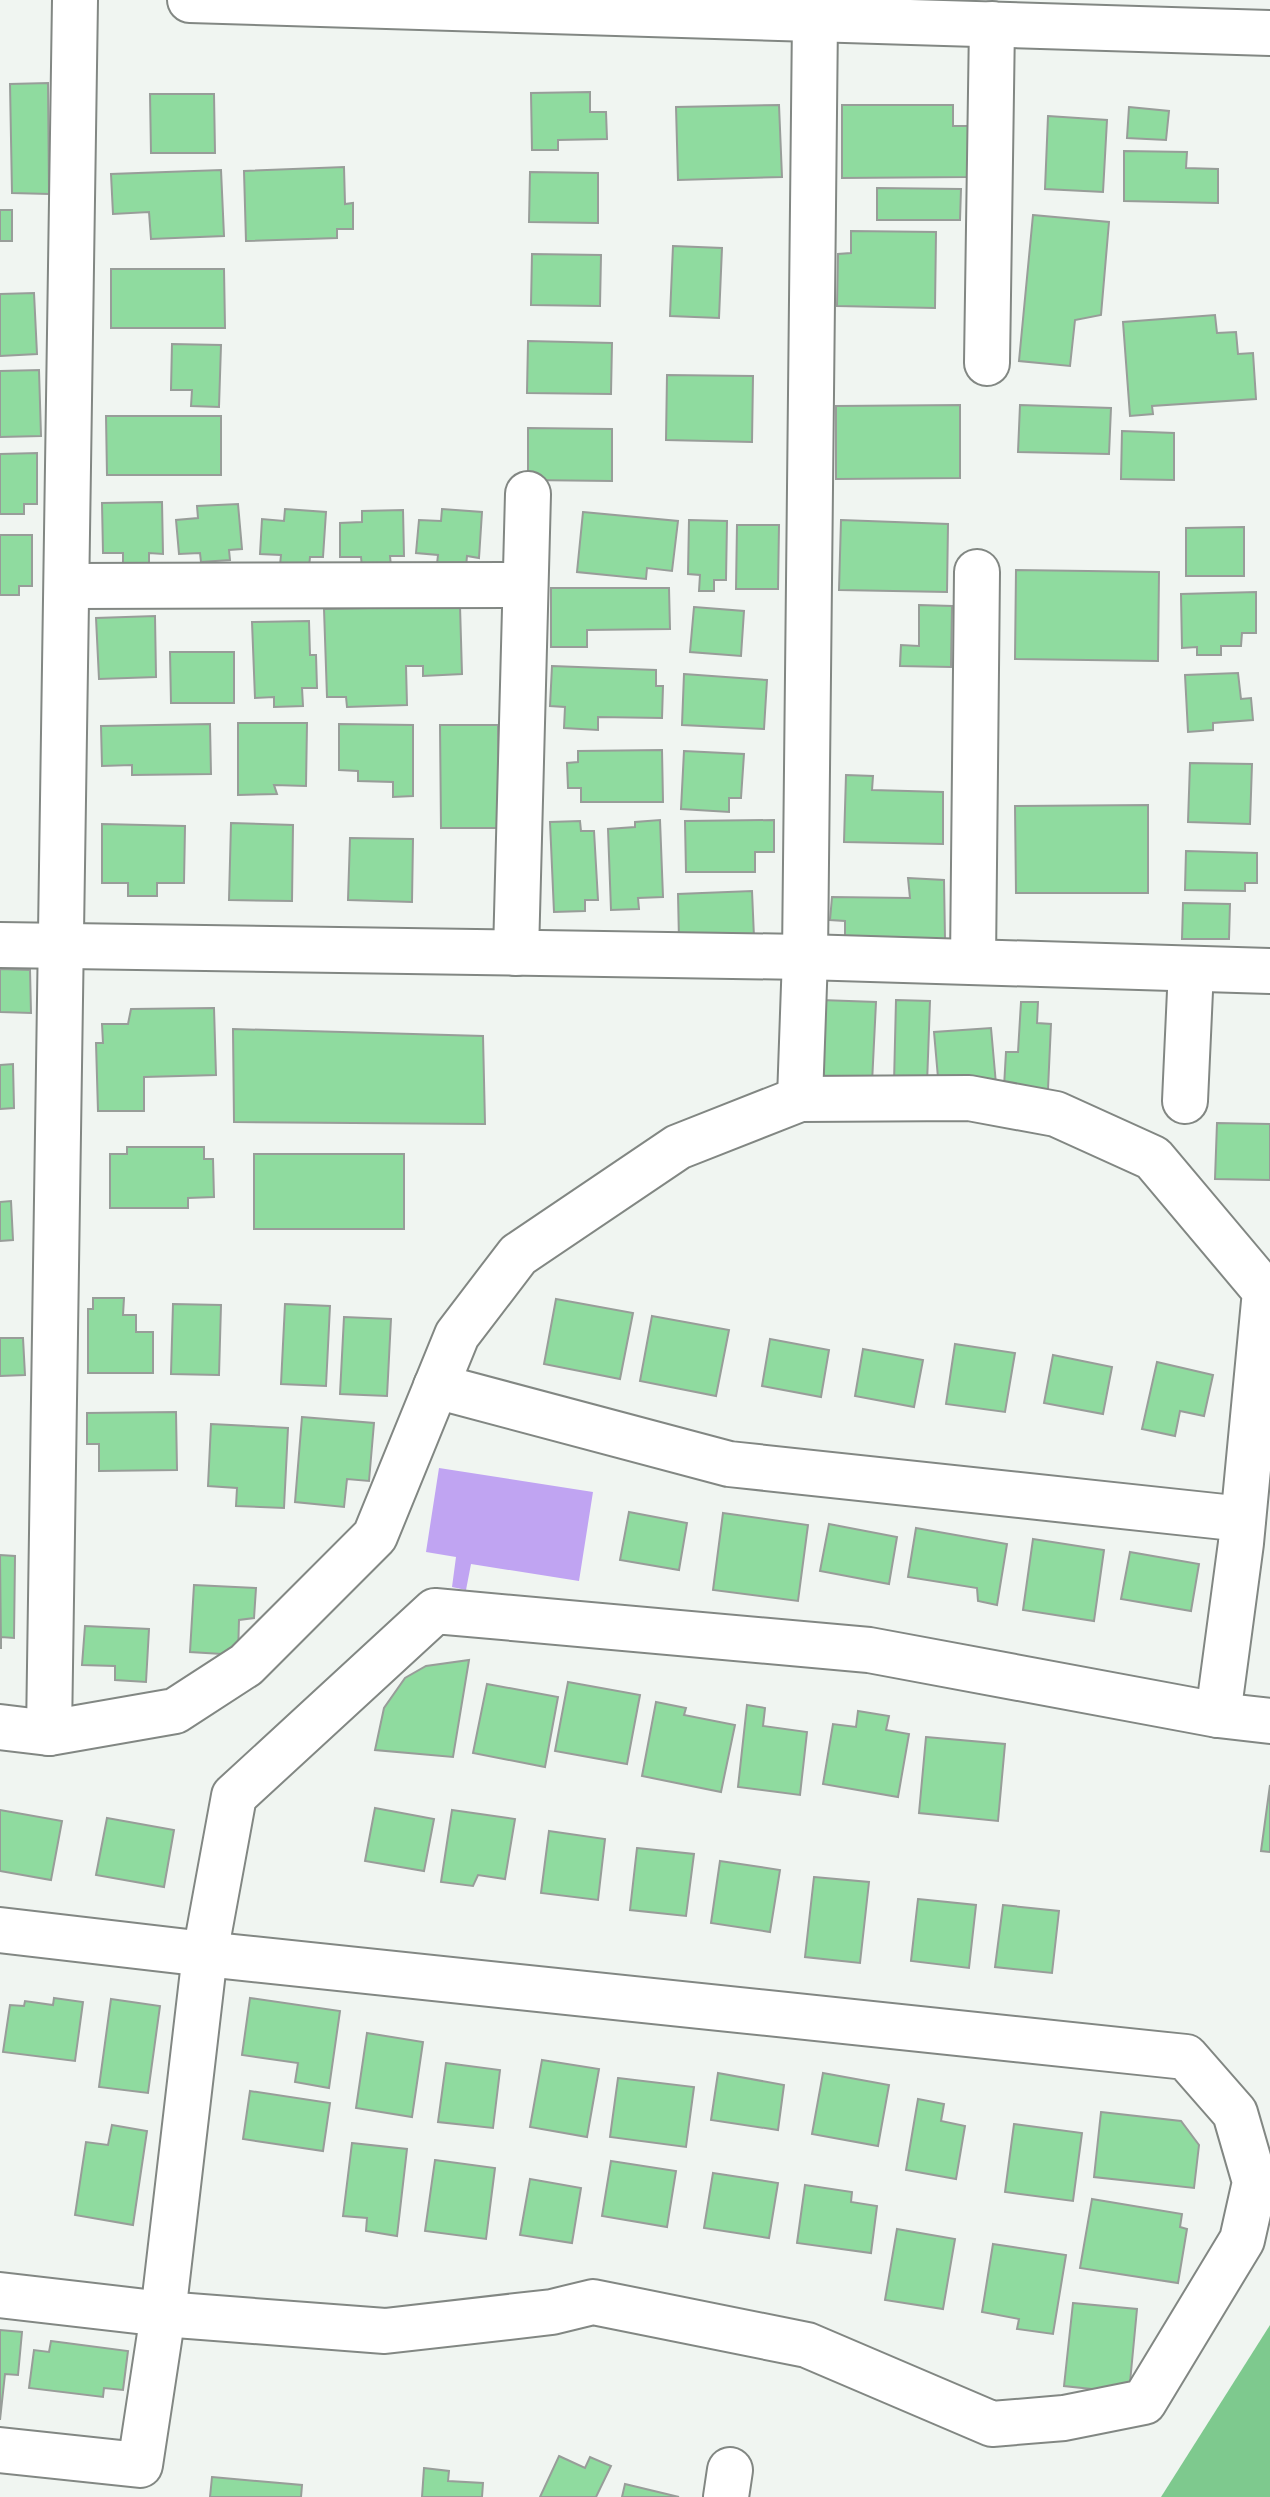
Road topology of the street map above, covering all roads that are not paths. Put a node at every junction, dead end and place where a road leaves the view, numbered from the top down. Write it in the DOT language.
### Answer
graph roads {
  1 [pos="75,0"];
  2 [pos="190,0"];
  3 [pos="238,1"];
  4 [pos="815,19"];
  5 [pos="992,24"];
  6 [pos="1270,33"];
  7 [pos="987,363"];
  8 [pos="528,494"];
  9 [pos="977,572"];
  10 [pos="525,585"];
  11 [pos="67,586"];
  12 [pos="0,945"];
  13 [pos="61,946"];
  14 [pos="516,953"];
  15 [pos="805,957"];
  16 [pos="973,962"];
  17 [pos="1191,969"];
  18 [pos="1270,971"];
  19 [pos="800,1099"];
  20 [pos="1185,1101"];
  21 [pos="436,1386"];
  22 [pos="1251,1536"];
  23 [pos="1218,1715"];
  24 [pos="1270,1721"];
  25 [pos="0,1727"];
  26 [pos="49,1733"];
  27 [pos="0,1930"];
  28 [pos="205,1954"];
  29 [pos="1262,2179"];
  30 [pos="0,2295"];
  31 [pos="163,2314"];
  32 [pos="0,2450"];
  1 -- 11 [label="street"];
  2 -- 3 [label="street"];
  3 -- 4 [label="street"];
  4 -- 5 [label="street"];
  4 -- 15 [label="street"];
  5 -- 6 [label="street"];
  5 -- 7 [label="street"];
  8 -- 10 [label="street"];
  9 -- 16 [label="street"];
  10 -- 11 [label="street"];
  10 -- 14 [label="street"];
  11 -- 13 [label="street"];
  12 -- 13 [label="street"];
  13 -- 14 [label="street"];
  13 -- 26 [label="street"];
  14 -- 15 [label="street"];
  15 -- 16 [label="street"];
  15 -- 19 [label="street"];
  16 -- 17 [label="street"];
  17 -- 18 [label="street"];
  17 -- 20 [label="street"];
  19 -- 21 [label="street"];
  19 -- 22 [label="street"];
  21 -- 22 [label="street"];
  21 -- 26 [label="street"];
  22 -- 23 [label="street"];
  23 -- 24 [label="street"];
  23 -- 28 [label="street"];
  25 -- 26 [label="street"];
  27 -- 28 [label="street"];
  28 -- 29 [label="street"];
  28 -- 31 [label="street"];
  29 -- 31 [label="street"];
  30 -- 31 [label="street"];
  31 -- 32 [label="street"];
}
